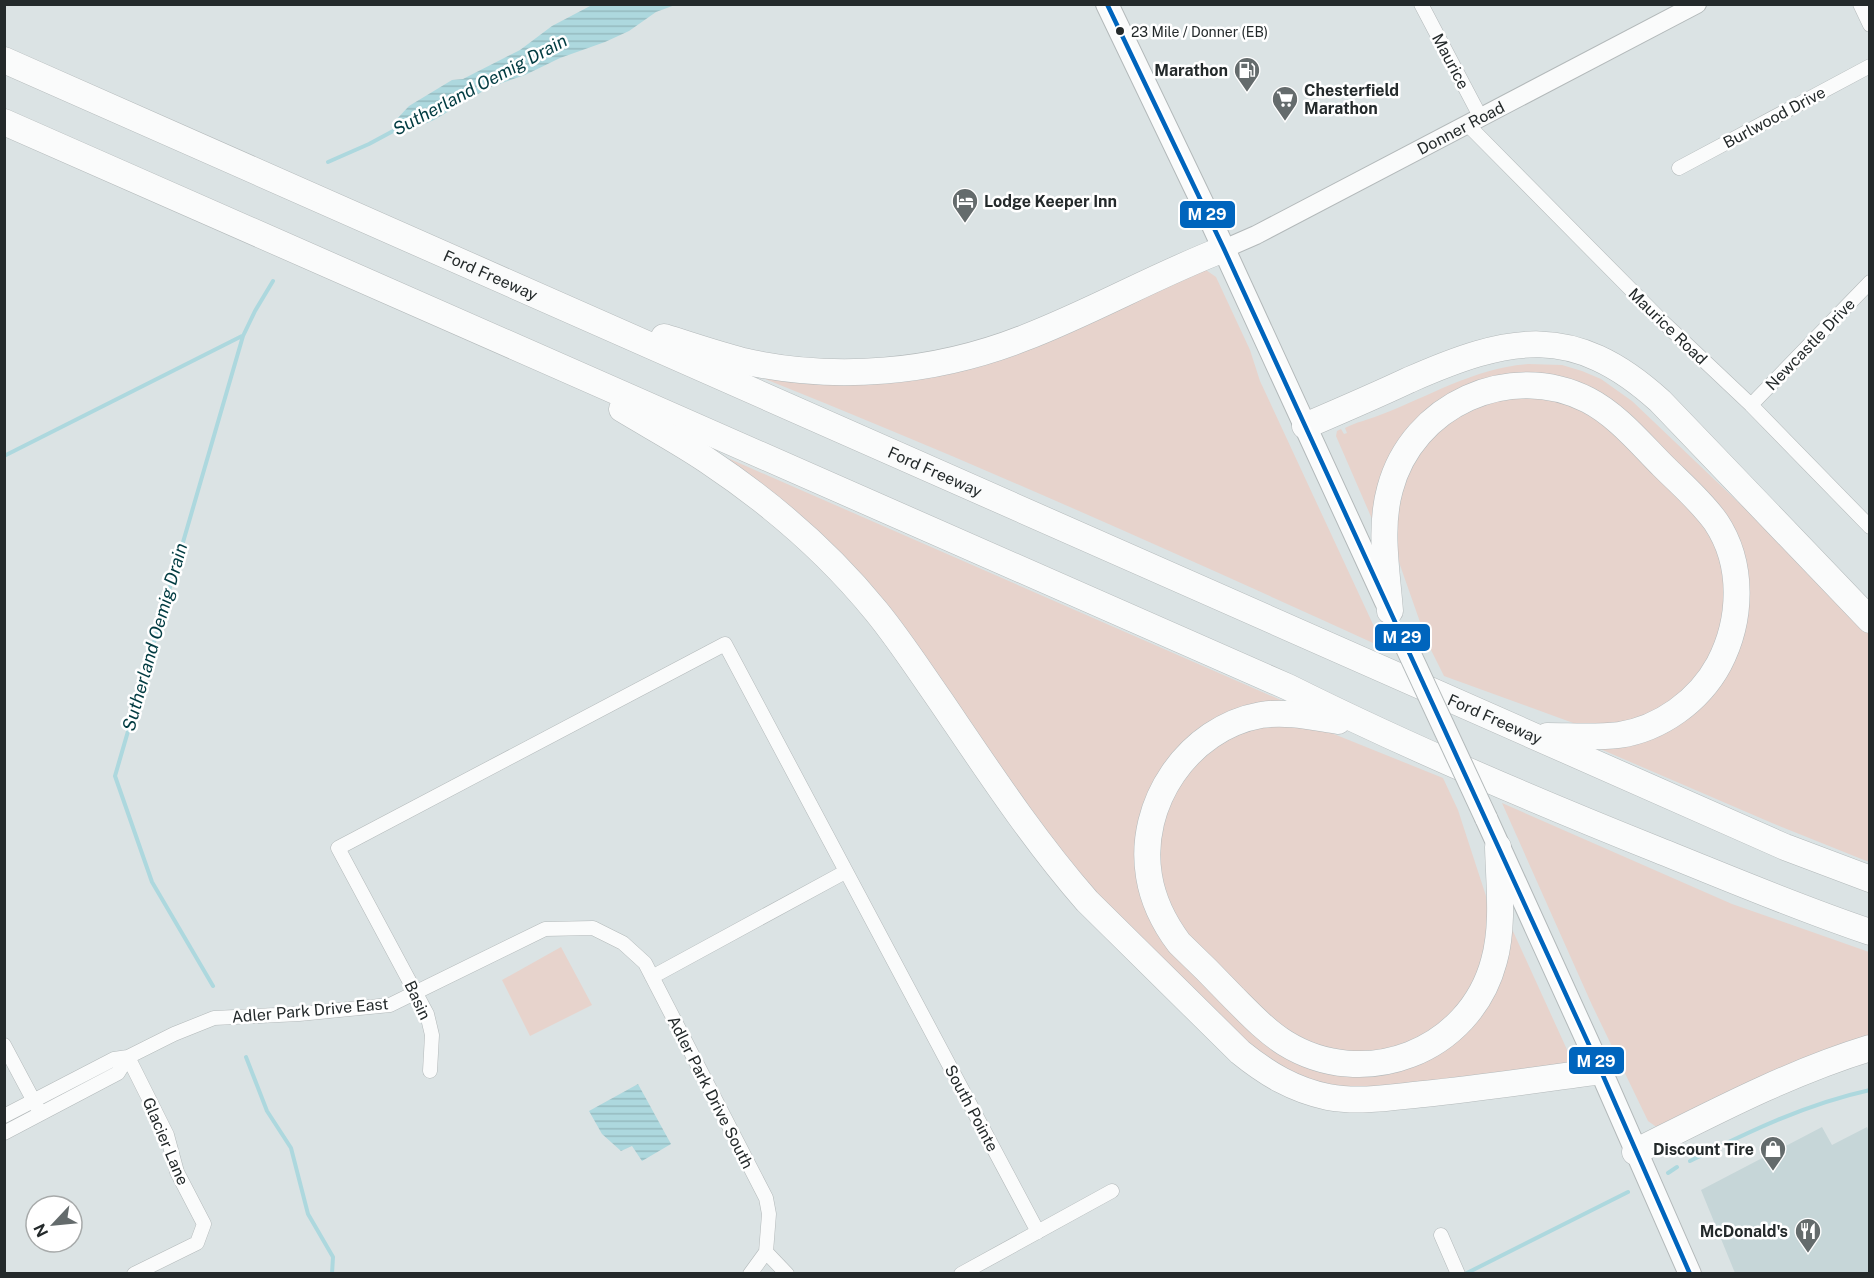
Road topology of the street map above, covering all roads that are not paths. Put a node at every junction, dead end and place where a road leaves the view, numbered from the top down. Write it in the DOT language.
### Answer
graph roads {
  1 [pos="1107,4"];
  2 [pos="1420,4"];
  3 [pos="1697,4"];
  4 [pos="1860,4"];
  5 [pos="1869,25"];
  6 [pos="4,60"];
  7 [pos="1869,66"];
  8 [pos="4,122"];
  9 [pos="1474,122"];
  10 [pos="1679,168"];
  11 [pos="1224,249"];
  12 [pos="1869,282"];
  13 [pos="530,294"];
  14 [pos="526,352"];
  15 [pos="1751,405"];
  16 [pos="1305,426"];
  17 [pos="1869,527"];
  18 [pos="1869,620"];
  19 [pos="1395,622"];
  20 [pos="1365,725"];
  21 [pos="1535,736"];
  22 [pos="1498,847"];
  23 [pos="845,872"];
  24 [pos="1869,879"];
  25 [pos="1869,933"];
  26 [pos="623,943"];
  27 [pos="652,977"];
  28 [pos="416,993"];
  29 [pos="4,1045"];
  30 [pos="1869,1048"];
  31 [pos="129,1056"];
  32 [pos="430,1071"];
  33 [pos="1601,1071"];
  34 [pos="34,1100"];
  35 [pos="41,1114"];
  36 [pos="4,1116"];
  37 [pos="4,1133"];
  38 [pos="1635,1152"];
  39 [pos="1112,1191"];
  40 [pos="1038,1232"];
  41 [pos="1441,1235"];
  42 [pos="766,1252"];
  43 [pos="134,1274"];
  44 [pos="750,1274"];
  45 [pos="787,1274"];
  46 [pos="961,1274"];
  47 [pos="1458,1274"];
  48 [pos="1690,1274"];
  1 -- 11 [label="main road"];
  2 -- 9 [label="street, Maurice"];
  3 -- 9 [label="street, Donner Road"];
  4 -- 5 [label="street"];
  6 -- 13 [label="highway, Ford Freeway"];
  7 -- 10 [label="street, Burlwood Drive"];
  8 -- 14 [label="highway"];
  9 -- 11 [label="street, Donner Road"];
  9 -- 15 [label="street, Maurice Road"];
  11 -- 13 [label="highway"];
  11 -- 16 [label="main road"];
  12 -- 15 [label="street, Newcastle Drive"];
  13 -- 21 [label="highway, Ford Freeway"];
  14 -- 20 [label="highway"];
  14 -- 33 [label="highway"];
  15 -- 17 [label="street, Maurice Road"];
  16 -- 18 [label="highway"];
  16 -- 19 [label="main road"];
  19 -- 21 [label="highway"];
  19 -- 22 [label="main road, bridge"];
  20 -- 22 [label="highway"];
  20 -- 25 [label="highway"];
  21 -- 24 [label="highway, Ford Freeway"];
  22 -- 33 [label="main road"];
  23 -- 27 [label="street"];
  23 -- 28 [label="street, Basin"];
  23 -- 40 [label="street, South Pointe"];
  26 -- 27 [label="street, Adler Park Drive South"];
  26 -- 28 [label="street, Adler Park Drive East"];
  27 -- 42 [label="street, Adler Park Drive South"];
  28 -- 31 [label="street, Adler Park Drive East"];
  28 -- 32 [label="street, Basin"];
  29 -- 34 [label="street"];
  30 -- 38 [label="highway"];
  31 -- 34 [label="street, Adler Park Drive East"];
  31 -- 35 [label="street, Adler Park Drive East"];
  31 -- 43 [label="street, Glacier Lane"];
  33 -- 38 [label="main road"];
  34 -- 35 [label="street"];
  34 -- 36 [label="street, Adler Park Drive East"];
  35 -- 37 [label="street, Adler Park Drive East"];
  38 -- 48 [label="main road"];
  39 -- 40 [label="street"];
  40 -- 46 [label="street"];
  41 -- 47 [label="street"];
  42 -- 44 [label="street"];
  42 -- 45 [label="street"];
}
